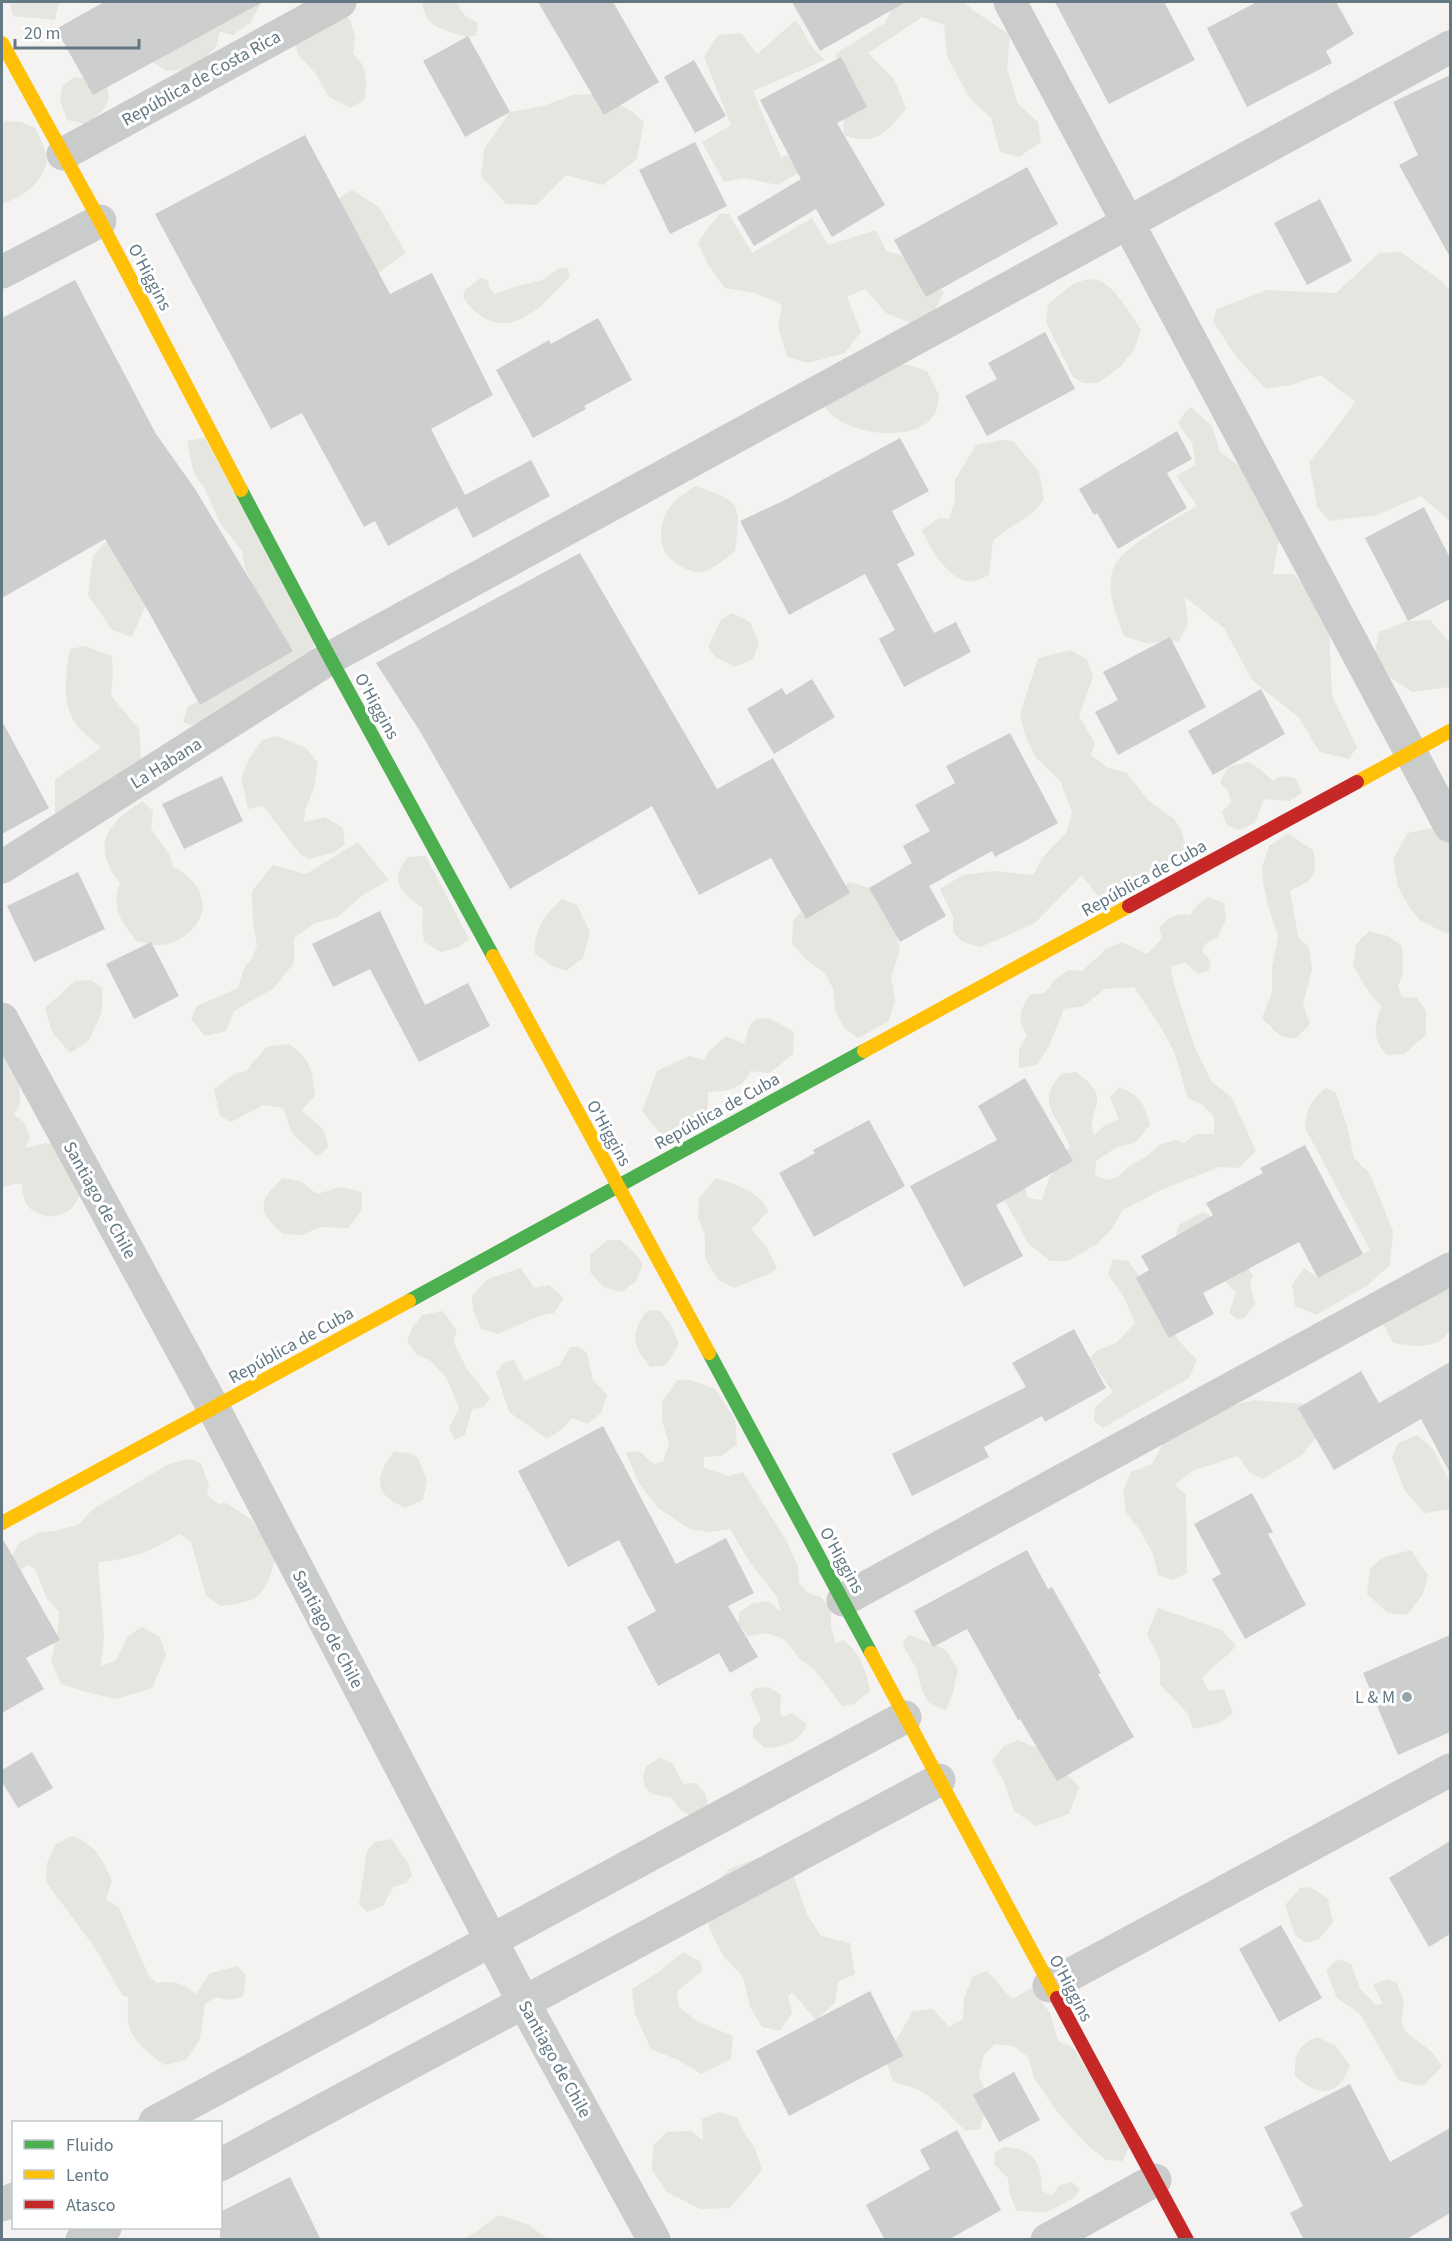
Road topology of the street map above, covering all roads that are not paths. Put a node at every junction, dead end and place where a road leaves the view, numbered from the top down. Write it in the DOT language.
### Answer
graph roads {
  1 [pos="340,2"];
  2 [pos="1010,2"];
  3 [pos="2,43"];
  4 [pos="1450,47"];
  5 [pos="63,154"];
  6 [pos="100,221"];
  7 [pos="1128,223"];
  8 [pos="2,272"];
  9 [pos="330,658"];
  10 [pos="1450,731"];
  11 [pos="1411,752"];
  12 [pos="1450,826"];
  13 [pos="2,867"];
  14 [pos="2,1018"];
  15 [pos="617,1186"];
  16 [pos="1450,1269"];
  17 [pos="214,1409"];
  18 [pos="2,1523"];
  19 [pos="843,1600"];
  20 [pos="905,1717"];
  21 [pos="1450,1770"];
  22 [pos="939,1780"];
  23 [pos="492,1941"];
  24 [pos="1049,1986"];
  25 [pos="524,2002"];
  26 [pos="157,2121"];
  27 [pos="222,2164"];
  28 [pos="1155,2180"];
  29 [pos="103,2229"];
  30 [pos="82,2240"];
  31 [pos="654,2240"];
  32 [pos="1047,2240"];
  33 [pos="1188,2240"];
  1 -- 5 [label="street, República de Costa Rica"];
  2 -- 7 [label="street"];
  3 -- 5 [label="street, O'Higgins"];
  4 -- 7 [label="street, La Habana"];
  5 -- 6 [label="street, O'Higgins"];
  6 -- 8 [label="street"];
  6 -- 9 [label="street, O'Higgins"];
  7 -- 9 [label="street, La Habana"];
  7 -- 11 [label="street"];
  9 -- 13 [label="street, La Habana"];
  9 -- 15 [label="street, O'Higgins"];
  10 -- 11 [label="street, República de Cuba"];
  11 -- 12 [label="street"];
  11 -- 15 [label="street, República de Cuba"];
  14 -- 17 [label="street, Santiago de Chile"];
  15 -- 17 [label="street, República de Cuba"];
  15 -- 19 [label="street, O'Higgins"];
  16 -- 19 [label="street"];
  17 -- 18 [label="street, República de Cuba"];
  17 -- 23 [label="street, Santiago de Chile"];
  19 -- 20 [label="street, O'Higgins"];
  20 -- 22 [label="street, O'Higgins"];
  20 -- 23 [label="street"];
  21 -- 24 [label="street"];
  22 -- 24 [label="street, O'Higgins"];
  22 -- 25 [label="street"];
  23 -- 25 [label="street, Santiago de Chile"];
  23 -- 26 [label="street"];
  24 -- 28 [label="street, O'Higgins"];
  25 -- 27 [label="street"];
  25 -- 31 [label="street, Santiago de Chile"];
  28 -- 32 [label="street"];
  28 -- 33 [label="street, O'Higgins"];
  29 -- 30 [label="street"];
}
